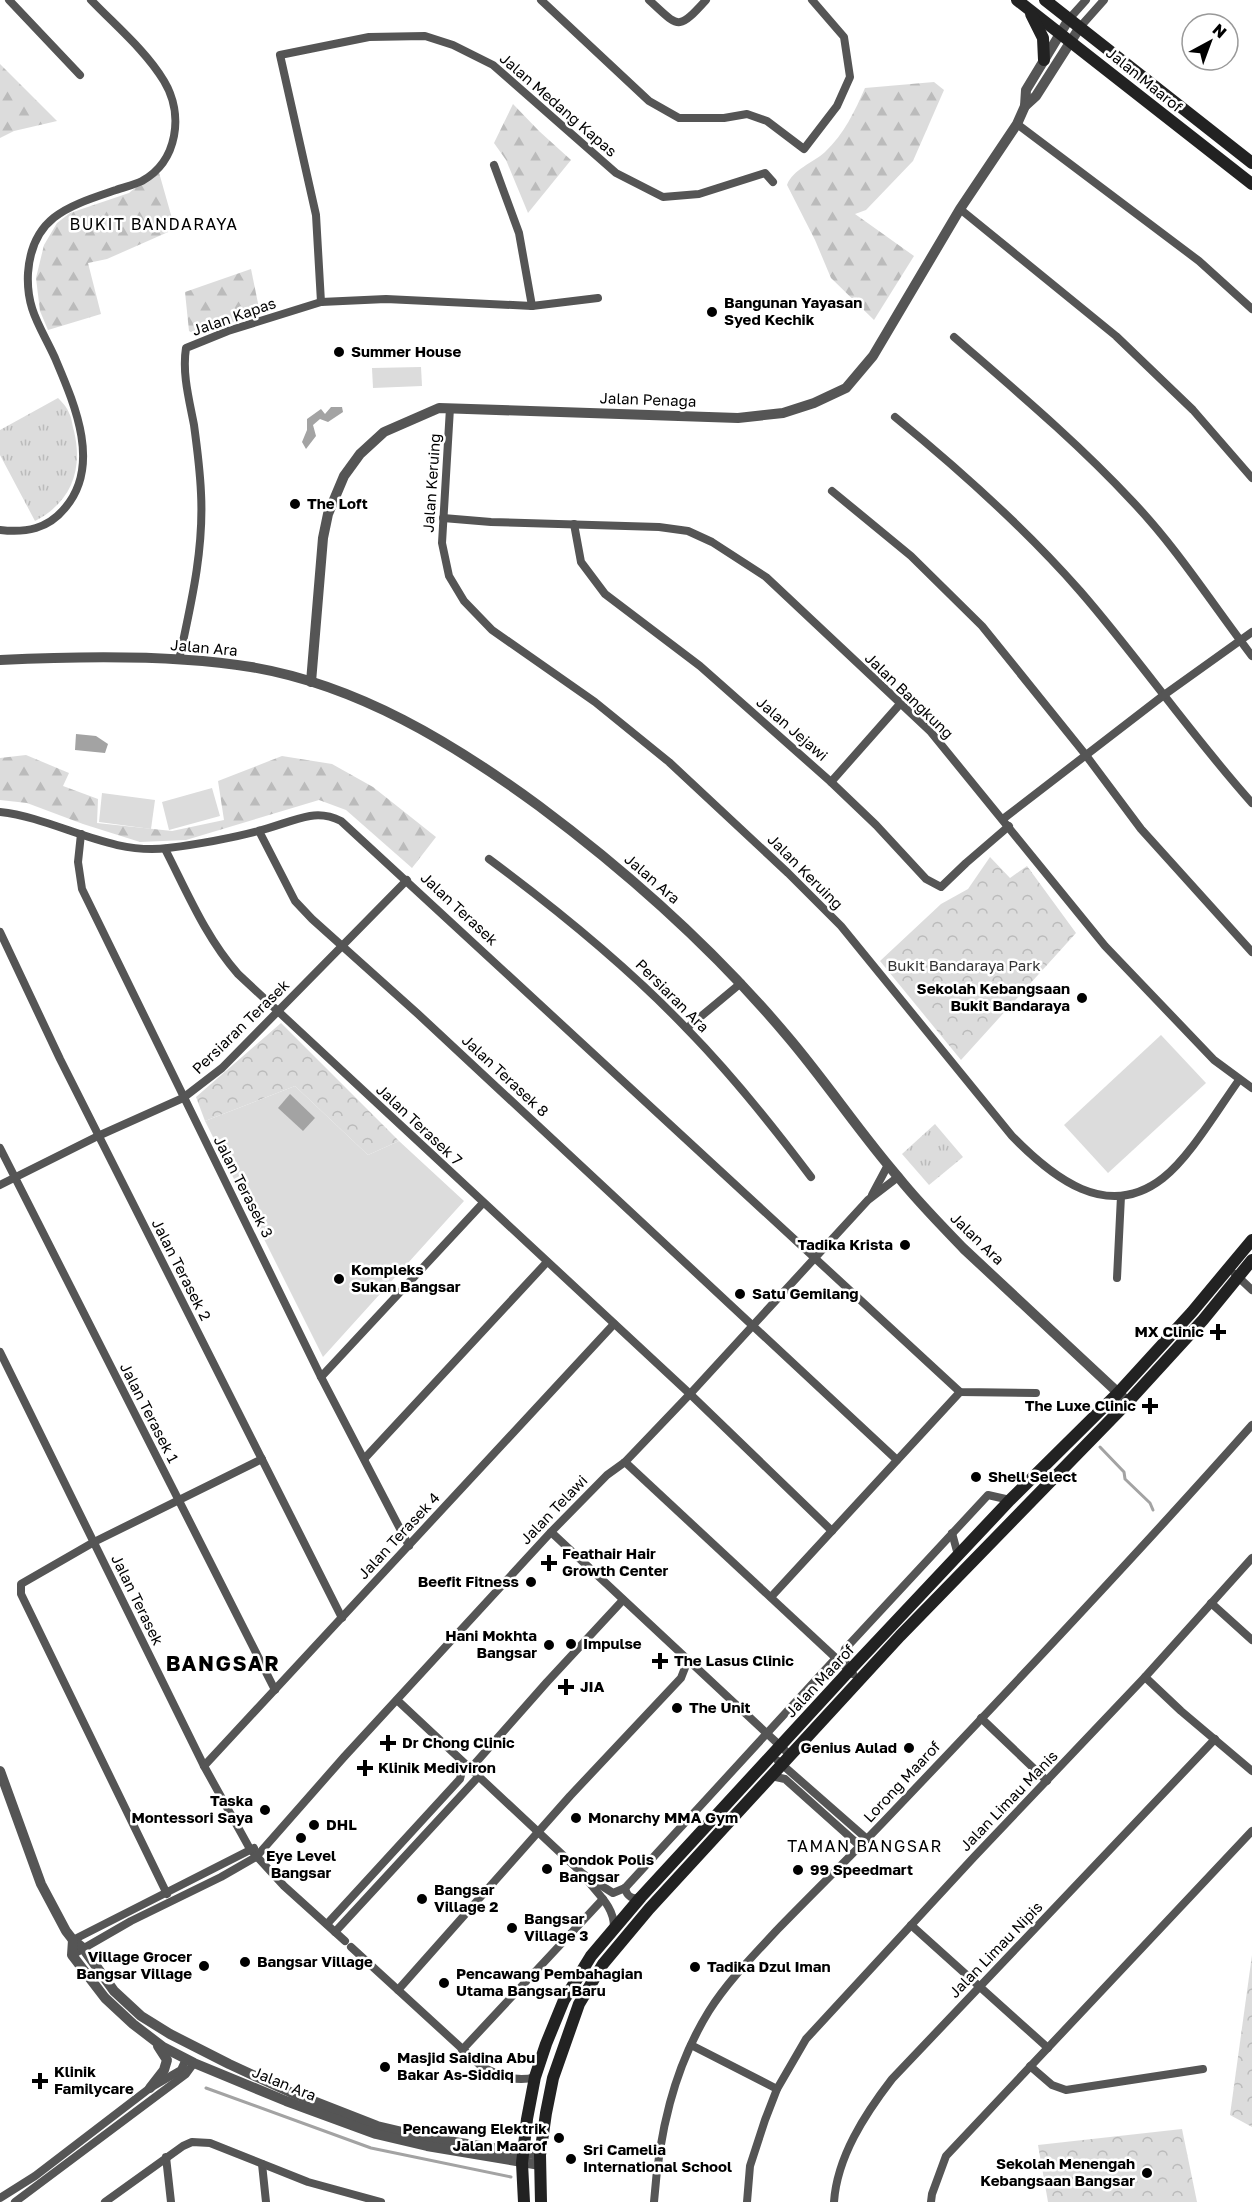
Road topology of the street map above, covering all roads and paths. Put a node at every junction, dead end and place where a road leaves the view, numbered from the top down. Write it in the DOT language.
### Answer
graph roads {
  1 [pos="9,0"];
  2 [pos="92,0"];
  3 [pos="541,0"];
  4 [pos="649,0"];
  5 [pos="706,0"];
  6 [pos="812,0"];
  7 [pos="1044,0"];
  8 [pos="1086,0"];
  9 [pos="1104,0"];
  10 [pos="1021,3"];
  11 [pos="1069,19"];
  12 [pos="1080,27"];
  13 [pos="1066,37"];
  14 [pos="1044,60"];
  15 [pos="80,75"];
  16 [pos="1025,106"];
  17 [pos="1017,124"];
  18 [pos="1252,163"];
  19 [pos="494,165"];
  20 [pos="773,182"];
  21 [pos="1252,184"];
  22 [pos="960,209"];
  23 [pos="598,298"];
  24 [pos="321,302"];
  25 [pos="532,306"];
  26 [pos="1252,309"];
  27 [pos="954,338"];
  28 [pos="450,408"];
  29 [pos="895,417"];
  30 [pos="1252,478"];
  31 [pos="832,491"];
  32 [pos="443,518"];
  33 [pos="574,524"];
  34 [pos="0,530"];
  35 [pos="1252,632"];
  36 [pos="1240,641"];
  37 [pos="1252,656"];
  38 [pos="0,660"];
  39 [pos="179,660"];
  40 [pos="311,682"];
  41 [pos="1164,695"];
  42 [pos="900,704"];
  43 [pos="1085,754"];
  44 [pos="831,782"];
  45 [pos="1252,803"];
  46 [pos="0,812"];
  47 [pos="1006,822"];
  48 [pos="259,831"];
  49 [pos="81,834"];
  50 [pos="165,849"];
  51 [pos="489,859"];
  52 [pos="407,880"];
  53 [pos="0,932"];
  54 [pos="342,946"];
  55 [pos="1252,952"];
  56 [pos="741,983"];
  57 [pos="277,1012"];
  58 [pos="687,1029"];
  59 [pos="1239,1080"];
  60 [pos="1252,1088"];
  61 [pos="183,1098"];
  62 [pos="98,1136"];
  63 [pos="0,1148"];
  64 [pos="888,1165"];
  65 [pos="15,1177"];
  66 [pos="811,1177"];
  67 [pos="898,1178"];
  68 [pos="0,1185"];
  69 [pos="1121,1196"];
  70 [pos="868,1200"];
  71 [pos="483,1203"];
  72 [pos="1252,1240"];
  73 [pos="815,1258"];
  74 [pos="1252,1260"];
  75 [pos="547,1262"];
  76 [pos="1117,1278"];
  77 [pos="1244,1280"];
  78 [pos="614,1324"];
  79 [pos="753,1325"];
  80 [pos="0,1352"];
  81 [pos="321,1377"];
  82 [pos="960,1392"];
  83 [pos="1036,1393"];
  84 [pos="690,1394"];
  85 [pos="1123,1397"];
  86 [pos="1252,1425"];
  87 [pos="365,1458"];
  88 [pos="262,1459"];
  89 [pos="897,1460"];
  90 [pos="625,1462"];
  91 [pos="178,1500"];
  92 [pos="1010,1500"];
  93 [pos="832,1531"];
  94 [pos="551,1532"];
  95 [pos="952,1533"];
  96 [pos="94,1542"];
  97 [pos="409,1546"];
  98 [pos="958,1555"];
  99 [pos="1252,1558"];
  100 [pos="771,1597"];
  101 [pos="624,1600"];
  102 [pos="1211,1604"];
  103 [pos="342,1618"];
  104 [pos="810,1635"];
  105 [pos="1252,1640"];
  106 [pos="845,1649"];
  107 [pos="836,1658"];
  108 [pos="688,1660"];
  109 [pos="849,1671"];
  110 [pos="1145,1677"];
  111 [pos="860,1680"];
  112 [pos="275,1690"];
  113 [pos="397,1700"];
  114 [pos="981,1718"];
  115 [pos="766,1733"];
  116 [pos="1215,1739"];
  117 [pos="775,1750"];
  118 [pos="458,1756"];
  119 [pos="786,1760"];
  120 [pos="204,1766"];
  121 [pos="471,1768"];
  122 [pos="0,1771"];
  123 [pos="1252,1771"];
  124 [pos="479,1776"];
  125 [pos="771,1776"];
  126 [pos="1047,1781"];
  127 [pos="850,1831"];
  128 [pos="1252,1831"];
  129 [pos="539,1833"];
  130 [pos="867,1839"];
  131 [pos="860,1846"];
  132 [pos="253,1853"];
  133 [pos="583,1874"];
  134 [pos="625,1888"];
  135 [pos="167,1894"];
  136 [pos="641,1897"];
  137 [pos="603,1899"];
  138 [pos="327,1924"];
  139 [pos="911,1925"];
  140 [pos="614,1927"];
  141 [pos="335,1932"];
  142 [pos="73,1940"];
  143 [pos="83,1948"];
  144 [pos="72,1954"];
  145 [pos="980,1986"];
  146 [pos="398,1990"];
  147 [pos="152,2039"];
  148 [pos="690,2045"];
  149 [pos="1048,2048"];
  150 [pos="462,2050"];
  151 [pos="190,2061"];
  152 [pos="229,2064"];
  153 [pos="1030,2066"];
  154 [pos="1203,2069"];
  155 [pos="535,2077"];
  156 [pos="150,2088"];
  157 [pos="777,2089"];
  158 [pos="166,2157"];
  159 [pos="523,2158"];
  160 [pos="540,2160"];
  161 [pos="262,2164"];
  162 [pos="0,2198"];
  163 [pos="359,2199"];
  164 [pos="15,2202"];
  165 [pos="105,2202"];
  166 [pos="171,2202"];
  167 [pos="266,2202"];
  168 [pos="381,2202"];
  169 [pos="524,2202"];
  170 [pos="542,2202"];
  171 [pos="654,2202"];
  172 [pos="747,2202"];
  173 [pos="834,2202"];
  174 [pos="931,2202"];
  1 -- 15 [label="street"];
  2 -- 34 [label="street"];
  3 -- 6 [label="street"];
  4 -- 5 [label="street"];
  7 -- 11 [label="main road, Jalan Maarof"];
  8 -- 11 [label="street"];
  9 -- 12 [label="street"];
  10 -- 13 [label="main road, Jalan Maarof"];
  10 -- 14 [label="main road"];
  11 -- 12 [label="main road, Jalan Maarof"];
  11 -- 13 [label="street"];
  12 -- 13 [label="street"];
  12 -- 18 [label="main road, Jalan Maarof"];
  13 -- 14 [label="street, Jalan Penaga"];
  13 -- 16 [label="street, Jalan Penaga"];
  13 -- 21 [label="main road, Jalan Maarof"];
  14 -- 16 [label="street, Jalan Penaga"];
  16 -- 17 [label="street, Jalan Penaga"];
  17 -- 22 [label="street, Jalan Penaga"];
  17 -- 26 [label="street"];
  19 -- 25 [label="street"];
  20 -- 24 [label="street, Jalan Medang Kapas"];
  22 -- 28 [label="street, Jalan Penaga"];
  22 -- 30 [label="street"];
  23 -- 25 [label="street, Jalan Kapas"];
  24 -- 25 [label="street, Jalan Kapas"];
  24 -- 39 [label="street, Jalan Kapas"];
  27 -- 36 [label="street"];
  28 -- 32 [label="street, Jalan Keruing"];
  28 -- 40 [label="street, Jalan Penaga"];
  29 -- 41 [label="street"];
  31 -- 43 [label="street"];
  32 -- 33 [label="street, Jalan Bangkung"];
  32 -- 69 [label="street, Jalan Keruing"];
  33 -- 42 [label="street, Jalan Bangkung"];
  33 -- 44 [label="street, Jalan Jejawi"];
  35 -- 36 [label="street"];
  36 -- 37 [label="street"];
  36 -- 41 [label="street"];
  38 -- 39 [label="street, Jalan Ara"];
  39 -- 40 [label="street, Jalan Ara"];
  40 -- 56 [label="street, Jalan Ara"];
  41 -- 43 [label="street"];
  41 -- 45 [label="street"];
  42 -- 44 [label="street"];
  42 -- 47 [label="street, Jalan Bangkung"];
  43 -- 47 [label="street"];
  43 -- 55 [label="street"];
  44 -- 47 [label="street, Jalan Jejawi"];
  46 -- 49 [label="street, Jalan Terasek"];
  47 -- 59 [label="street, Jalan Bangkung"];
  48 -- 50 [label="street, Jalan Terasek"];
  48 -- 52 [label="street, Jalan Terasek"];
  48 -- 54 [label="street, Jalan Terasek 8"];
  49 -- 50 [label="street, Jalan Terasek"];
  49 -- 61 [label="street, Jalan Terasek 3"];
  50 -- 57 [label="street, Jalan Terasek 7"];
  51 -- 58 [label="street, Persiaran Ara"];
  52 -- 54 [label="street, Persiaran Terasek"];
  52 -- 73 [label="street, Jalan Terasek"];
  53 -- 62 [label="street, Jalan Terasek 2"];
  54 -- 57 [label="street, Persiaran Terasek"];
  54 -- 79 [label="street, Jalan Terasek 8"];
  56 -- 58 [label="street, Persiaran Ara"];
  56 -- 64 [label="street, Jalan Ara"];
  57 -- 61 [label="street, Persiaran Terasek"];
  57 -- 71 [label="street, Jalan Terasek 7"];
  58 -- 66 [label="street, Persiaran Ara"];
  59 -- 60 [label="street, Jalan Bangkung"];
  59 -- 69 [label="street, Jalan Keruing"];
  61 -- 62 [label="street, Persiaran Terasek"];
  61 -- 81 [label="street, Jalan Terasek 3"];
  62 -- 65 [label="street, Persiaran Terasek"];
  62 -- 88 [label="street, Jalan Terasek 2"];
  63 -- 65 [label="street, Jalan Terasek 1"];
  64 -- 67 [label="street, Jalan Ara"];
  64 -- 70 [label="street, Jalan Telawi"];
  65 -- 68 [label="street, Persiaran Terasek"];
  65 -- 91 [label="street, Jalan Terasek 1"];
  67 -- 70 [label="street, Jalan Telawi"];
  67 -- 85 [label="street, Jalan Ara"];
  69 -- 76 [label="street"];
  70 -- 73 [label="street, Jalan Telawi"];
  71 -- 75 [label="street, Jalan Terasek 7"];
  71 -- 81 [label="street"];
  72 -- 77 [label="main road, Jalan Maarof"];
  73 -- 79 [label="street, Jalan Telawi"];
  73 -- 82 [label="street, Jalan Terasek"];
  74 -- 77 [label="main road, Jalan Maarof"];
  75 -- 78 [label="street, Jalan Terasek 7"];
  75 -- 87 [label="street"];
  77 -- 85 [label="main road, Jalan Maarof"];
  78 -- 84 [label="street, Jalan Terasek 7"];
  78 -- 97 [label="street, Jalan Terasek 4"];
  79 -- 84 [label="street, Jalan Telawi"];
  79 -- 89 [label="street, Jalan Terasek 8"];
  80 -- 96 [label="street, Jalan Terasek"];
  81 -- 87 [label="street, Jalan Terasek 3"];
  82 -- 83 [label="street"];
  82 -- 89 [label="street"];
  84 -- 90 [label="street, Jalan Telawi"];
  84 -- 93 [label="street, Jalan Terasek 7"];
  85 -- 92 [label="main road, Jalan Maarof"];
  85 -- 111 [label="main road, Jalan Maarof"];
  86 -- 114 [label="street, Lorong Maarof"];
  87 -- 97 [label="street, Jalan Terasek 3"];
  88 -- 91 [label="street"];
  88 -- 103 [label="street, Jalan Terasek 2"];
  89 -- 93 [label="street"];
  90 -- 94 [label="street, Jalan Telawi"];
  90 -- 100 [label="street"];
  91 -- 96 [label="street"];
  91 -- 112 [label="street, Jalan Terasek 1"];
  92 -- 95 [label="street"];
  92 -- 98 [label="main road, Jalan Maarof"];
  93 -- 100 [label="street"];
  94 -- 101 [label="street"];
  94 -- 113 [label="street, Jalan Telawi"];
  95 -- 98 [label="street"];
  95 -- 106 [label="street"];
  96 -- 120 [label="street, Jalan Terasek"];
  96 -- 135 [label="street"];
  97 -- 103 [label="street, Jalan Terasek 4"];
  98 -- 109 [label="main road, Jalan Maarof"];
  99 -- 102 [label="street, Jalan Limau Manis"];
  100 -- 104 [label="street"];
  101 -- 108 [label="street"];
  101 -- 121 [label="street"];
  102 -- 105 [label="street"];
  102 -- 110 [label="street, Jalan Limau Manis"];
  103 -- 112 [label="street, Jalan Terasek 4"];
  104 -- 106 [label="street"];
  104 -- 107 [label="street"];
  106 -- 109 [label="street"];
  107 -- 109 [label="street"];
  107 -- 115 [label="street, Jalan Maarof"];
  108 -- 115 [label="street"];
  108 -- 129 [label="street"];
  109 -- 111 [label="street"];
  109 -- 117 [label="main road, Jalan Maarof"];
  110 -- 116 [label="street"];
  110 -- 126 [label="street, Jalan Limau Manis"];
  111 -- 119 [label="main road, Jalan Maarof"];
  112 -- 120 [label="street, Jalan Terasek 4"];
  113 -- 118 [label="street"];
  113 -- 132 [label="street, Jalan Telawi"];
  114 -- 126 [label="street"];
  114 -- 130 [label="street, Lorong Maarof"];
  115 -- 117 [label="street"];
  115 -- 134 [label="street, Jalan Maarof"];
  116 -- 123 [label="street"];
  116 -- 145 [label="street, Jalan Limau Nipis"];
  117 -- 119 [label="street"];
  117 -- 136 [label="main road, Jalan Maarof"];
  118 -- 121 [label="street"];
  118 -- 138 [label="street"];
  119 -- 125 [label="main road, Jalan Maarof"];
  119 -- 127 [label="street"];
  120 -- 132 [label="street, Jalan Terasek"];
  121 -- 124 [label="street"];
  122 -- 142 [label="street, Jalan Ara"];
  124 -- 129 [label="street"];
  124 -- 141 [label="street"];
  125 -- 127 [label="street"];
  125 -- 160 [label="main road, Jalan Maarof"];
  126 -- 139 [label="street, Jalan Limau Manis"];
  127 -- 130 [label="street"];
  127 -- 131 [label="street"];
  128 -- 149 [label="street"];
  129 -- 133 [label="street"];
  129 -- 146 [label="street"];
  130 -- 131 [label="street, Lorong Maarof"];
  131 -- 148 [label="street, Lorong Maarof"];
  132 -- 135 [label="street, Jalan Telawi"];
  132 -- 138 [label="street, Jalan Terasek"];
  132 -- 143 [label="street, Jalan Telawi"];
  133 -- 134 [label="street"];
  133 -- 137 [label="street"];
  134 -- 136 [label="street"];
  135 -- 142 [label="street, Jalan Telawi"];
  136 -- 140 [label="main road, Jalan Maarof"];
  137 -- 140 [label="street"];
  137 -- 150 [label="street"];
  138 -- 141 [label="street, Jalan Terasek"];
  139 -- 145 [label="street"];
  139 -- 157 [label="street, Jalan Limau Manis"];
  140 -- 155 [label="main road, Jalan Maarof"];
  141 -- 146 [label="street, Jalan Terasek"];
  142 -- 143 [label="street, Jalan Ara"];
  142 -- 144 [label="street"];
  143 -- 144 [label="street, Jalan Telawi"];
  143 -- 152 [label="street, Jalan Ara"];
  144 -- 147 [label="street, Jalan Ara"];
  145 -- 149 [label="street"];
  145 -- 173 [label="street, Jalan Limau Nipis"];
  146 -- 150 [label="street, Jalan Terasek"];
  147 -- 151 [label="street, Jalan Ara"];
  147 -- 156 [label="street"];
  148 -- 157 [label="street"];
  148 -- 171 [label="street, Lorong Maarof"];
  149 -- 153 [label="street"];
  150 -- 155 [label="street, Jalan Terasek"];
  151 -- 152 [label="street"];
  151 -- 156 [label="street"];
  151 -- 159 [label="street, Jalan Ara"];
  151 -- 164 [label="street"];
  152 -- 159 [label="street, Jalan Ara"];
  153 -- 154 [label="street"];
  153 -- 174 [label="street"];
  155 -- 159 [label="main road, Jalan Maarof"];
  156 -- 162 [label="street"];
  157 -- 172 [label="street, Jalan Limau Manis"];
  158 -- 161 [label="street"];
  158 -- 165 [label="street"];
  158 -- 166 [label="street"];
  159 -- 160 [label="street, Jalan Ara"];
  159 -- 169 [label="main road, Jalan Maarof"];
  160 -- 170 [label="main road, Jalan Maarof"];
  161 -- 163 [label="street"];
  161 -- 167 [label="street"];
  163 -- 168 [label="street"];
}
